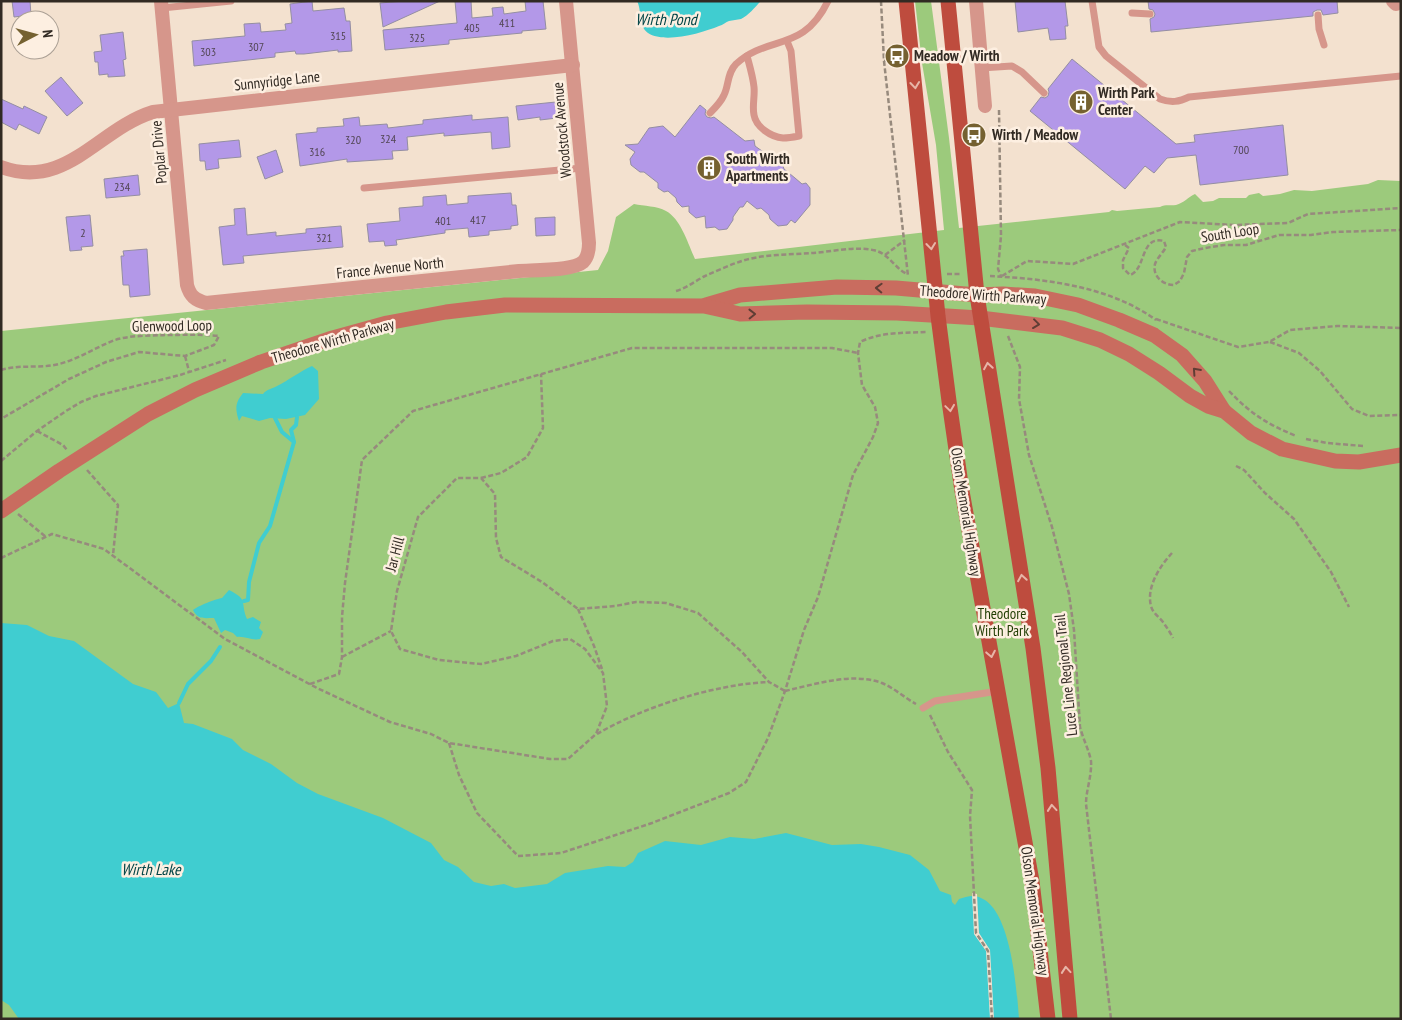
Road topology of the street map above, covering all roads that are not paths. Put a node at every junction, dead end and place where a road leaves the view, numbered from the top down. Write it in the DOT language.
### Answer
graph roads {
  1 [pos="231,1"];
  2 [pos="566,1"];
  3 [pos="828,1"];
  4 [pos="906,1"];
  5 [pos="948,1"];
  6 [pos="976,1"];
  7 [pos="1092,1"];
  8 [pos="161,5"];
  9 [pos="1132,13"];
  10 [pos="1150,14"];
  11 [pos="1318,15"];
  12 [pos="787,41"];
  13 [pos="1324,45"];
  14 [pos="747,56"];
  15 [pos="573,66"];
  16 [pos="982,68"];
  17 [pos="1401,76"];
  18 [pos="1044,93"];
  19 [pos="992,103"];
  20 [pos="171,109"];
  21 [pos="710,113"];
  22 [pos="1,167"];
  23 [pos="582,168"];
  24 [pos="364,188"];
  25 [pos="587,256"];
  26 [pos="936,292"];
  27 [pos="977,296"];
  28 [pos="193,298"];
  29 [pos="704,306"];
  30 [pos="938,316"];
  31 [pos="980,318"];
  32 [pos="1224,411"];
  33 [pos="1401,455"];
  34 [pos="5,509"];
  35 [pos="998,691"];
  36 [pos="923,708"];
  37 [pos="1048,1019"];
  38 [pos="1070,1019"];
  1 -- 8 [label="lane"];
  2 -- 15 [label="street, Woodstock Avenue"];
  3 -- 12 [label="lane"];
  4 -- 26 [label="main road, Olson Memorial Highway, one-way"];
  5 -- 27 [label="main road, Olson Memorial Highway"];
  6 -- 16 [label="street"];
  7 -- 17 [label="lane"];
  8 -- 20 [label="street, Poplar Drive"];
  9 -- 10 [label="lane"];
  11 -- 13 [label="lane"];
  12 -- 14 [label="lane"];
  12 -- 14 [label="lane"];
  14 -- 21 [label="lane"];
  15 -- 20 [label="street, Sunnyridge Lane"];
  15 -- 23 [label="street, Woodstock Avenue"];
  16 -- 18 [label="lane"];
  16 -- 19 [label="street"];
  20 -- 22 [label="street, Sunnyridge Lane"];
  20 -- 28 [label="street, Poplar Drive"];
  23 -- 24 [label="lane"];
  23 -- 25 [label="street, Woodstock Avenue"];
  25 -- 28 [label="street, France Avenue North"];
  26 -- 27 [label="street, Theodore Wirth Parkway"];
  26 -- 29 [label="street, Theodore Wirth Parkway, one-way"];
  26 -- 30 [label="main road, Olson Memorial Highway"];
  27 -- 31 [label="main road, Olson Memorial Highway"];
  32 -- 27 [label="street, Theodore Wirth Parkway, one-way"];
  29 -- 30 [label="street, Theodore Wirth Parkway, one-way"];
  29 -- 34 [label="street, Theodore Wirth Parkway"];
  30 -- 31 [label="street, Theodore Wirth Parkway"];
  30 -- 35 [label="main road, Olson Memorial Highway, one-way"];
  31 -- 32 [label="street, Theodore Wirth Parkway, one-way"];
  38 -- 31 [label="main road, Olson Memorial Highway, one-way"];
  32 -- 33 [label="street, Theodore Wirth Parkway"];
  35 -- 36 [label="lane"];
  35 -- 37 [label="main road, Olson Memorial Highway"];
}
